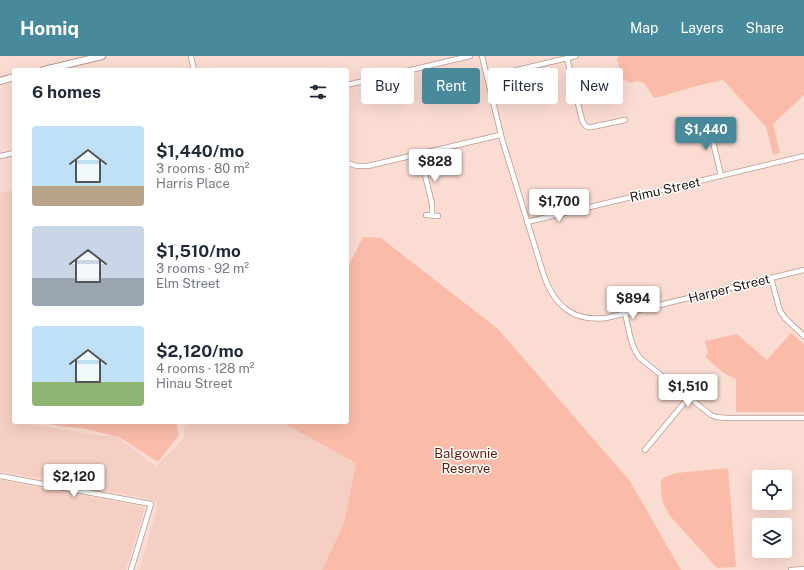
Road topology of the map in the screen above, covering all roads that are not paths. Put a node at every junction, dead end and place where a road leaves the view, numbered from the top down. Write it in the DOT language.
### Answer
graph roads {
  1 [pos="102,56"];
  2 [pos="191,56"];
  3 [pos="470,56"];
  4 [pos="482,56"];
  5 [pos="576,56"];
  6 [pos="567,58"];
  7 [pos="76,59"];
  8 [pos="50,68"];
  9 [pos="194,68"];
  10 [pos="487,77"];
  11 [pos="12,78"];
  12 [pos="0,81"];
  13 [pos="349,85"];
  14 [pos="625,120"];
  15 [pos="714,120"];
  16 [pos="500,135"];
  17 [pos="12,153"];
  18 [pos="420,154"];
  19 [pos="0,156"];
  20 [pos="804,156"];
  21 [pos="349,164"];
  22 [pos="721,175"];
  23 [pos="426,215"];
  24 [pos="432,215"];
  25 [pos="438,216"];
  26 [pos="527,222"];
  27 [pos="804,270"];
  28 [pos="772,278"];
  29 [pos="625,313"];
  30 [pos="804,336"];
  31 [pos="688,397"];
  32 [pos="804,418"];
  33 [pos="645,450"];
  34 [pos="0,476"];
  35 [pos="804,569"];
  36 [pos="131,570"];
  37 [pos="791,570"];
  1 -- 7 [label="main road"];
  2 -- 9 [label="street"];
  3 -- 13 [label="street"];
  4 -- 10 [label="street, Harper Street"];
  5 -- 6 [label="street"];
  6 -- 10 [label="street"];
  6 -- 14 [label="street"];
  7 -- 8 [label="main road"];
  10 -- 16 [label="street, Harper Street"];
  11 -- 12 [label="main road"];
  15 -- 22 [label="street"];
  16 -- 18 [label="street"];
  16 -- 26 [label="street, Harper Street"];
  17 -- 19 [label="street"];
  18 -- 21 [label="street"];
  18 -- 24 [label="street"];
  20 -- 22 [label="street, Rimu Street"];
  22 -- 26 [label="street, Rimu Street"];
  23 -- 24 [label="street"];
  24 -- 25 [label="street"];
  26 -- 29 [label="street, Harper Street"];
  27 -- 28 [label="street, Harper Street"];
  28 -- 29 [label="street, Harper Street"];
  28 -- 30 [label="street"];
  29 -- 31 [label="street"];
  31 -- 32 [label="street"];
  31 -- 33 [label="street"];
  34 -- 36 [label="street"];
  35 -- 37 [label="street"];
}
